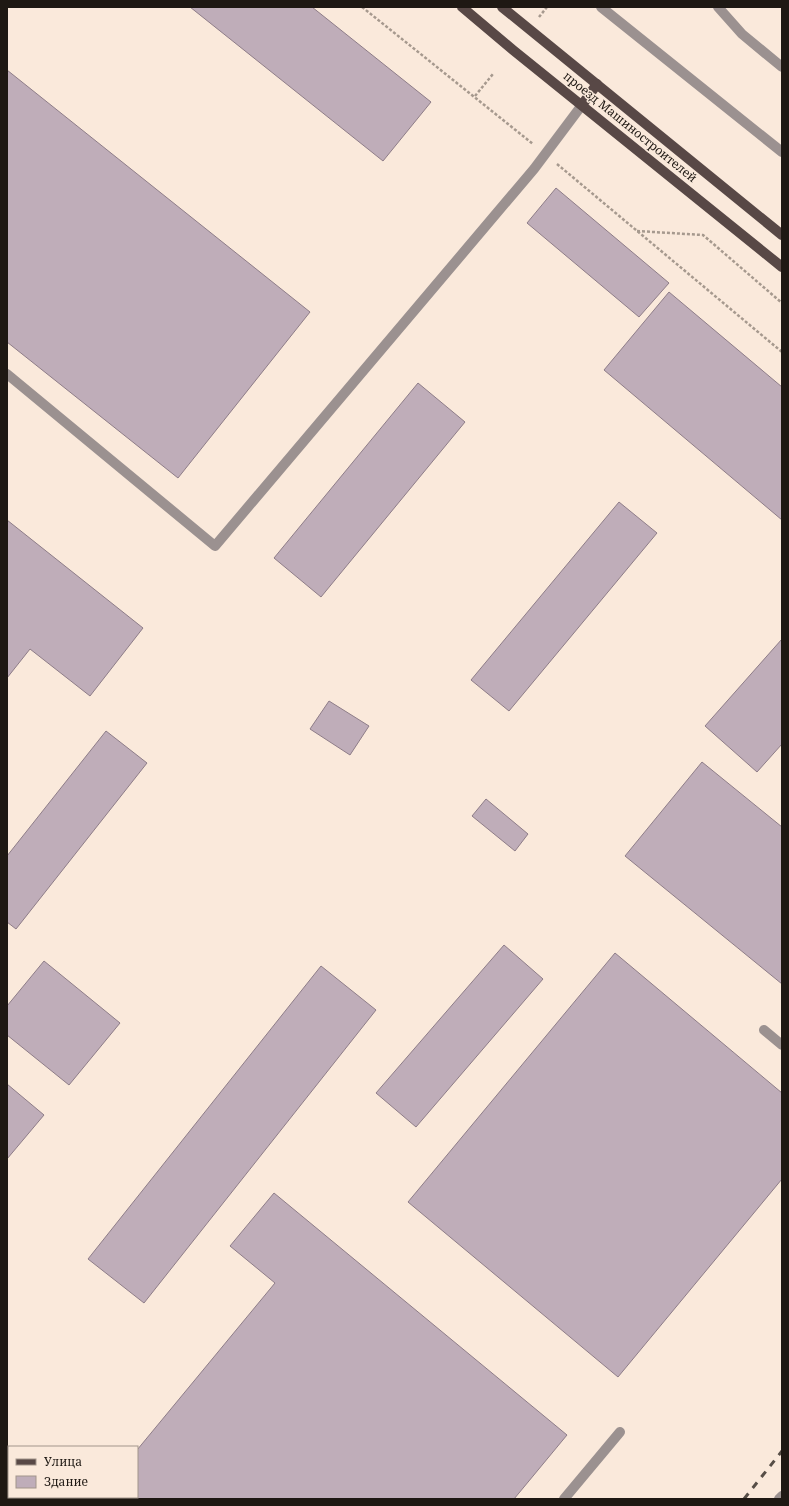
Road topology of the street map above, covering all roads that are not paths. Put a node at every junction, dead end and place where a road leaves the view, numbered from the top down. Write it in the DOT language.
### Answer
graph roads {
  1 [pos="462,7"];
  2 [pos="502,7"];
  3 [pos="601,7"];
  4 [pos="718,7"];
  5 [pos="782,67"];
  6 [pos="597,84"];
  7 [pos="582,105"];
  8 [pos="782,152"];
  9 [pos="782,234"];
  10 [pos="782,267"];
  11 [pos="7,374"];
  12 [pos="764,1030"];
  13 [pos="782,1045"];
  14 [pos="620,1432"];
  15 [pos="782,1496"];
  16 [pos="564,1499"];
  17 [pos="779,1499"];
  1 -- 7 [label="main road, проезд Машиностроителей"];
  2 -- 6 [label="main road, проезд Машиностроителей"];
  3 -- 8 [label="lane"];
  4 -- 5 [label="lane"];
  6 -- 7 [label="main road"];
  6 -- 9 [label="main road, проезд Машиностроителей"];
  7 -- 10 [label="main road, проезд Машиностроителей"];
  7 -- 11 [label="lane"];
  12 -- 13 [label="lane"];
  14 -- 16 [label="lane"];
  15 -- 17 [label="lane"];
}
